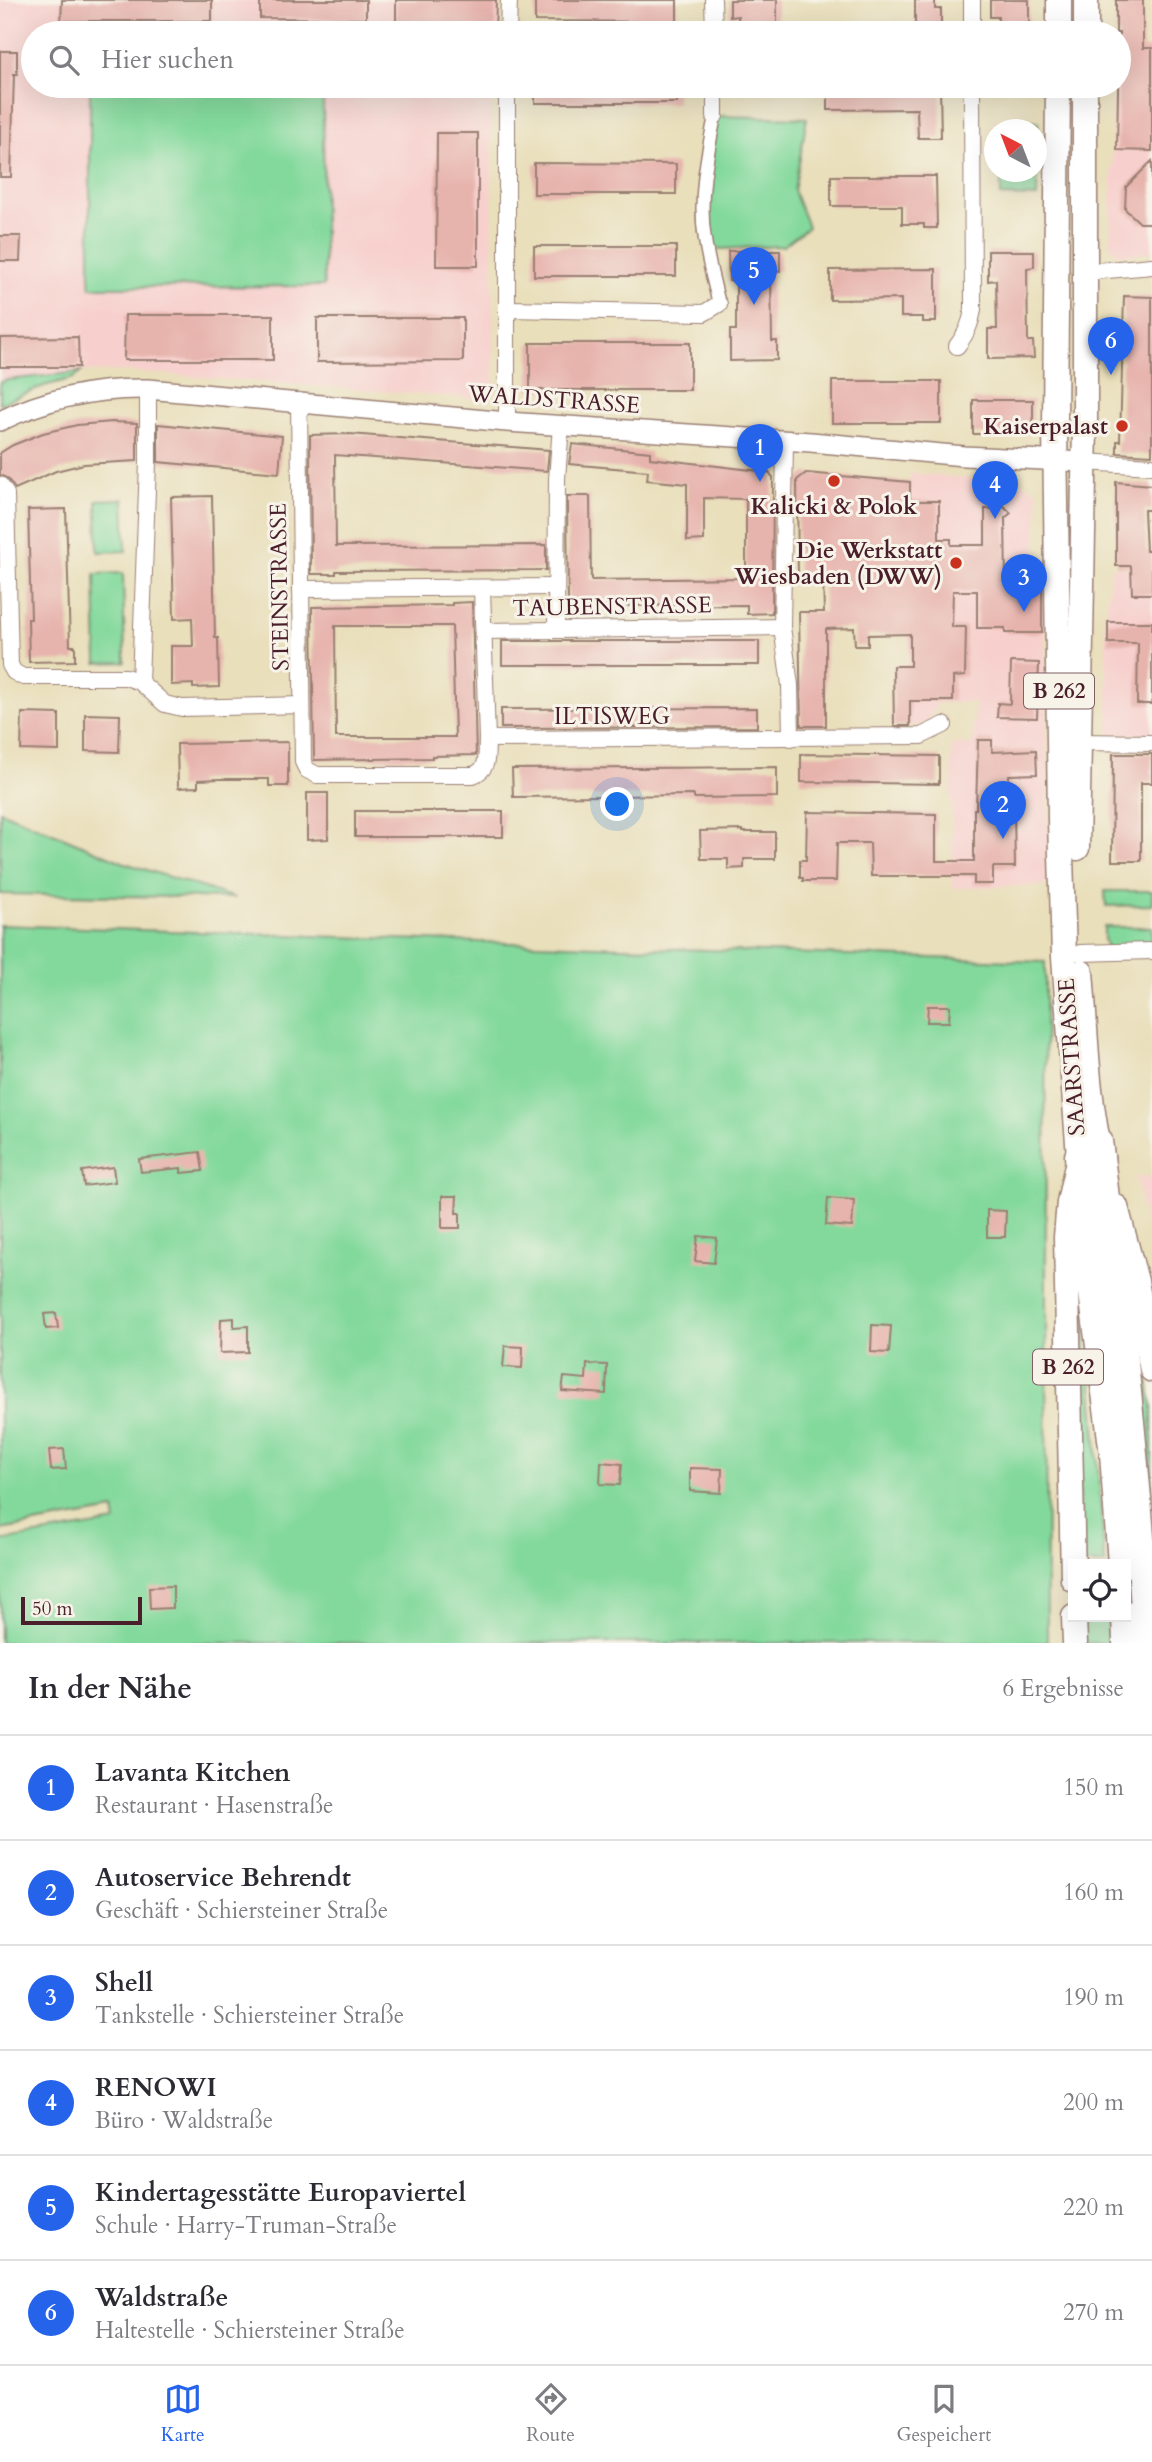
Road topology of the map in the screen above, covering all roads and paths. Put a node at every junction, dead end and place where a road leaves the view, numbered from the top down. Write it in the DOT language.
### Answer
graph roads {
  1 [pos="509,0"];
  2 [pos="713,0"];
  3 [pos="972,0"];
  4 [pos="1059,0"];
  5 [pos="1086,0"];
  6 [pos="508,21"];
  7 [pos="714,21"];
  8 [pos="972,21"];
  9 [pos="1059,21"];
  10 [pos="1086,21"];
  11 [pos="507,98"];
  12 [pos="715,98"];
  13 [pos="972,98"];
  14 [pos="1058,98"];
  15 [pos="1085,98"];
  16 [pos="715,116"];
  17 [pos="1152,266"];
  18 [pos="1085,272"];
  19 [pos="719,304"];
  20 [pos="509,309"];
  21 [pos="957,346"];
  22 [pos="148,389"];
  23 [pos="299,401"];
  24 [pos="0,421"];
  25 [pos="507,422"];
  26 [pos="561,425"];
  27 [pos="785,441"];
  28 [pos="1056,461"];
  29 [pos="1084,462"];
  30 [pos="1152,466"];
  31 [pos="0,485"];
  32 [pos="555,587"];
  33 [pos="301,589"];
  34 [pos="482,589"];
  35 [pos="782,627"];
  36 [pos="556,630"];
  37 [pos="484,631"];
  38 [pos="4,632"];
  39 [pos="140,682"];
  40 [pos="302,705"];
  41 [pos="944,725"];
  42 [pos="791,738"];
  43 [pos="487,739"];
  44 [pos="1079,742"];
  45 [pos="1152,743"];
  46 [pos="1152,951"];
  47 [pos="1072,955"];
  48 [pos="1089,1149"];
  49 [pos="1152,1370"];
  50 [pos="1073,1559"];
  51 [pos="1122,1559"];
  52 [pos="1074,1622"];
  53 [pos="1126,1622"];
  54 [pos="1075,1643"];
  55 [pos="1127,1643"];
  56 [pos="1147,1643"];
  1 -- 6 [label="street"];
  2 -- 7 [label="street"];
  3 -- 8 [label="street"];
  4 -- 9 [label="main road"];
  5 -- 10 [label="main road"];
  11 -- 20 [label="street"];
  12 -- 16 [label="street"];
  13 -- 21 [label="street"];
  14 -- 28 [label="main road, B 262"];
  15 -- 18 [label="main road, B 262"];
  16 -- 19 [label="street"];
  17 -- 18 [label="street"];
  18 -- 29 [label="main road, B 262"];
  19 -- 20 [label="street"];
  20 -- 25 [label="street"];
  22 -- 23 [label="street, WALDSTRASSE"];
  22 -- 24 [label="street, WALDSTRASSE"];
  22 -- 39 [label="street"];
  23 -- 25 [label="street, WALDSTRASSE"];
  23 -- 33 [label="street, STEINSTRASSE"];
  25 -- 26 [label="street, WALDSTRASSE"];
  26 -- 27 [label="street, WALDSTRASSE"];
  26 -- 32 [label="street"];
  27 -- 28 [label="street, WALDSTRASSE"];
  27 -- 35 [label="street"];
  28 -- 29 [label="street, WALDSTRASSE"];
  28 -- 47 [label="main road, B 262"];
  29 -- 30 [label="street, WALDSTRASSE"];
  29 -- 44 [label="main road, B 262"];
  31 -- 38 [label="street"];
  32 -- 34 [label="street, TAUBENSTRASSE"];
  32 -- 36 [label="street"];
  33 -- 34 [label="street, TAUBENSTRASSE"];
  33 -- 40 [label="street, STEINSTRASSE"];
  34 -- 37 [label="street"];
  35 -- 36 [label="street, TAUBENSTRASSE"];
  35 -- 42 [label="street"];
  36 -- 37 [label="street, TAUBENSTRASSE"];
  37 -- 43 [label="street"];
  38 -- 39 [label="street"];
  39 -- 40 [label="street"];
  40 -- 43 [label="street, STEINSTRASSE"];
  41 -- 42 [label="street, ILTISWEG"];
  42 -- 43 [label="street, ILTISWEG"];
  44 -- 45 [label="street"];
  44 -- 47 [label="main road, B 262"];
  46 -- 47 [label="street"];
  47 -- 48 [label="main road, SAARSTRASSE / B 262"];
  48 -- 49 [label="main road, B 262"];
  48 -- 50 [label="main road, B 262"];
  48 -- 51 [label="highway, B 262"];
  48 -- 56 [label="highway, B 262"];
  52 -- 54 [label="main road"];
  53 -- 55 [label="highway"];
}
